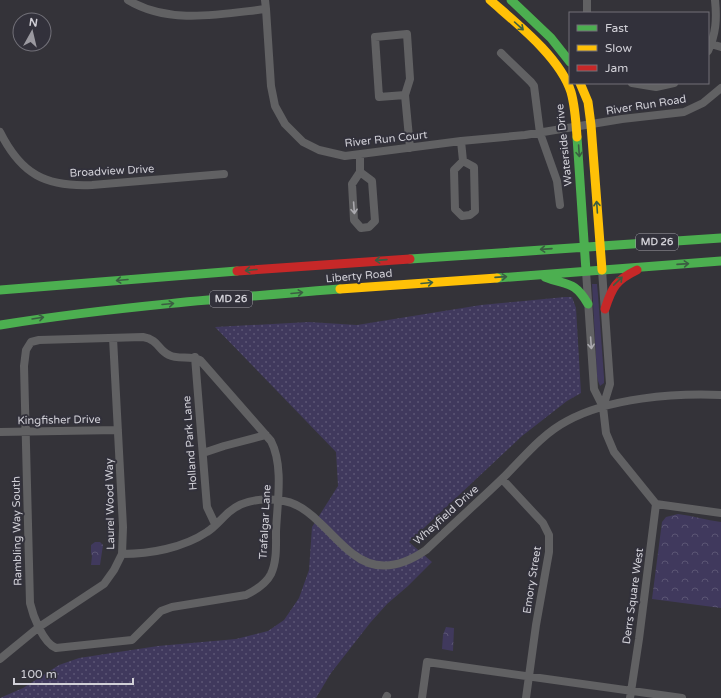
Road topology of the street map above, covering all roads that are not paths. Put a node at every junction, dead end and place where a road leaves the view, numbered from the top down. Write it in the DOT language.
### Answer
graph roads {
  1 [pos="128,0"];
  2 [pos="490,0"];
  3 [pos="511,0"];
  4 [pos="587,0"];
  5 [pos="715,0"];
  6 [pos="266,4"];
  7 [pos="587,12"];
  8 [pos="718,35"];
  9 [pos="721,47"];
  10 [pos="710,48"];
  11 [pos="501,53"];
  12 [pos="569,61"];
  13 [pos="580,84"];
  14 [pos="637,84"];
  15 [pos="670,84"];
  16 [pos="721,88"];
  17 [pos="405,95"];
  18 [pos="592,124"];
  19 [pos="576,127"];
  20 [pos="0,132"];
  21 [pos="540,133"];
  22 [pos="461,142"];
  23 [pos="410,148"];
  24 [pos="360,155"];
  25 [pos="463,161"];
  26 [pos="360,172"];
  27 [pos="224,174"];
  28 [pos="560,205"];
  29 [pos="721,238"];
  30 [pos="585,246"];
  31 [pos="600,246"];
  32 [pos="721,261"];
  33 [pos="646,267"];
  34 [pos="602,270"];
  35 [pos="586,271"];
  36 [pos="540,274"];
  37 [pos="0,290"];
  38 [pos="588,304"];
  39 [pos="605,309"];
  40 [pos="0,325"];
  41 [pos="113,338"];
  42 [pos="195,357"];
  43 [pos="721,395"];
  44 [pos="603,407"];
  45 [pos="118,430"];
  46 [pos="0,432"];
  47 [pos="26,432"];
  48 [pos="266,435"];
  49 [pos="203,453"];
  50 [pos="502,479"];
  51 [pos="278,500"];
  52 [pos="656,504"];
  53 [pos="721,513"];
  54 [pos="215,524"];
  55 [pos="122,554"];
  56 [pos="39,627"];
  57 [pos="1,655"];
  58 [pos="529,676"];
  59 [pos="630,694"];
  60 [pos="422,698"];
  61 [pos="526,698"];
  62 [pos="682,698"];
  1 -- 6 [label="street"];
  2 -- 19 [label="main road, Waterside Drive, one-way"];
  3 -- 12 [label="main road"];
  4 -- 7 [label="street"];
  5 -- 8 [label="street"];
  6 -- 24 [label="street, River Run Court"];
  8 -- 10 [label="street"];
  9 -- 10 [label="street"];
  11 -- 21 [label="street"];
  13 -- 18 [label="main road"];
  14 -- 15 [label="street"];
  16 -- 18 [label="street, River Run Road"];
  17 -- 17 [label="street"];
  17 -- 23 [label="street"];
  18 -- 19 [label="street, River Run Road"];
  31 -- 18 [label="main road, one-way"];
  19 -- 21 [label="street, River Run Court"];
  19 -- 30 [label="main road, Waterside Drive, one-way"];
  20 -- 27 [label="street, Broadview Drive"];
  21 -- 22 [label="street, River Run Court"];
  21 -- 28 [label="street"];
  22 -- 23 [label="street, River Run Court"];
  22 -- 25 [label="street"];
  23 -- 24 [label="street, River Run Court"];
  24 -- 26 [label="street"];
  25 -- 25 [label="street"];
  26 -- 26 [label="street, one-way"];
  29 -- 31 [label="main road, Liberty Road / MD 26"];
  30 -- 31 [label="main road, Liberty Road / MD 26"];
  30 -- 35 [label="main road, Waterside Drive"];
  30 -- 37 [label="main road, Liberty Road / MD 26, one-way"];
  31 -- 34 [label="main road"];
  33 -- 32 [label="main road, Liberty Road / MD 26, one-way"];
  33 -- 34 [label="main road, Liberty Road / MD 26"];
  39 -- 33 [label="main road, one-way"];
  34 -- 35 [label="main road, Liberty Road / MD 26"];
  34 -- 39 [label="street"];
  35 -- 36 [label="main road, Liberty Road / MD 26"];
  35 -- 38 [label="street"];
  36 -- 38 [label="main road"];
  40 -- 36 [label="main road, Liberty Road / MD 26, one-way"];
  38 -- 44 [label="street, one-way"];
  39 -- 44 [label="street"];
  41 -- 42 [label="street"];
  41 -- 45 [label="street, Laurel Wood Way"];
  41 -- 47 [label="street, Rambling Way South"];
  42 -- 48 [label="street, Trafalgar Lane"];
  42 -- 49 [label="street, Holland Park Lane"];
  43 -- 44 [label="street, Wheyfield Drive"];
  44 -- 50 [label="street, Wheyfield Drive"];
  44 -- 52 [label="street"];
  45 -- 47 [label="street, Kingfisher Drive"];
  45 -- 55 [label="street, Laurel Wood Way"];
  46 -- 47 [label="street, Kingfisher Drive"];
  47 -- 56 [label="street, Rambling Way South"];
  48 -- 49 [label="street"];
  48 -- 51 [label="street, Trafalgar Lane"];
  49 -- 54 [label="street, Holland Park Lane"];
  50 -- 51 [label="street, Wheyfield Drive"];
  50 -- 58 [label="street, Emory Street"];
  51 -- 54 [label="street, Wheyfield Drive"];
  51 -- 56 [label="street, Trafalgar Lane"];
  52 -- 53 [label="street"];
  52 -- 59 [label="street, Derrs Square West"];
  54 -- 55 [label="street, Wheyfield Drive"];
  55 -- 56 [label="street, Laurel Wood Way"];
  56 -- 57 [label="street, Laurel Wood Way"];
  58 -- 59 [label="street"];
  58 -- 60 [label="street"];
  58 -- 61 [label="street, Emory Street"];
  59 -- 62 [label="street"];
}
